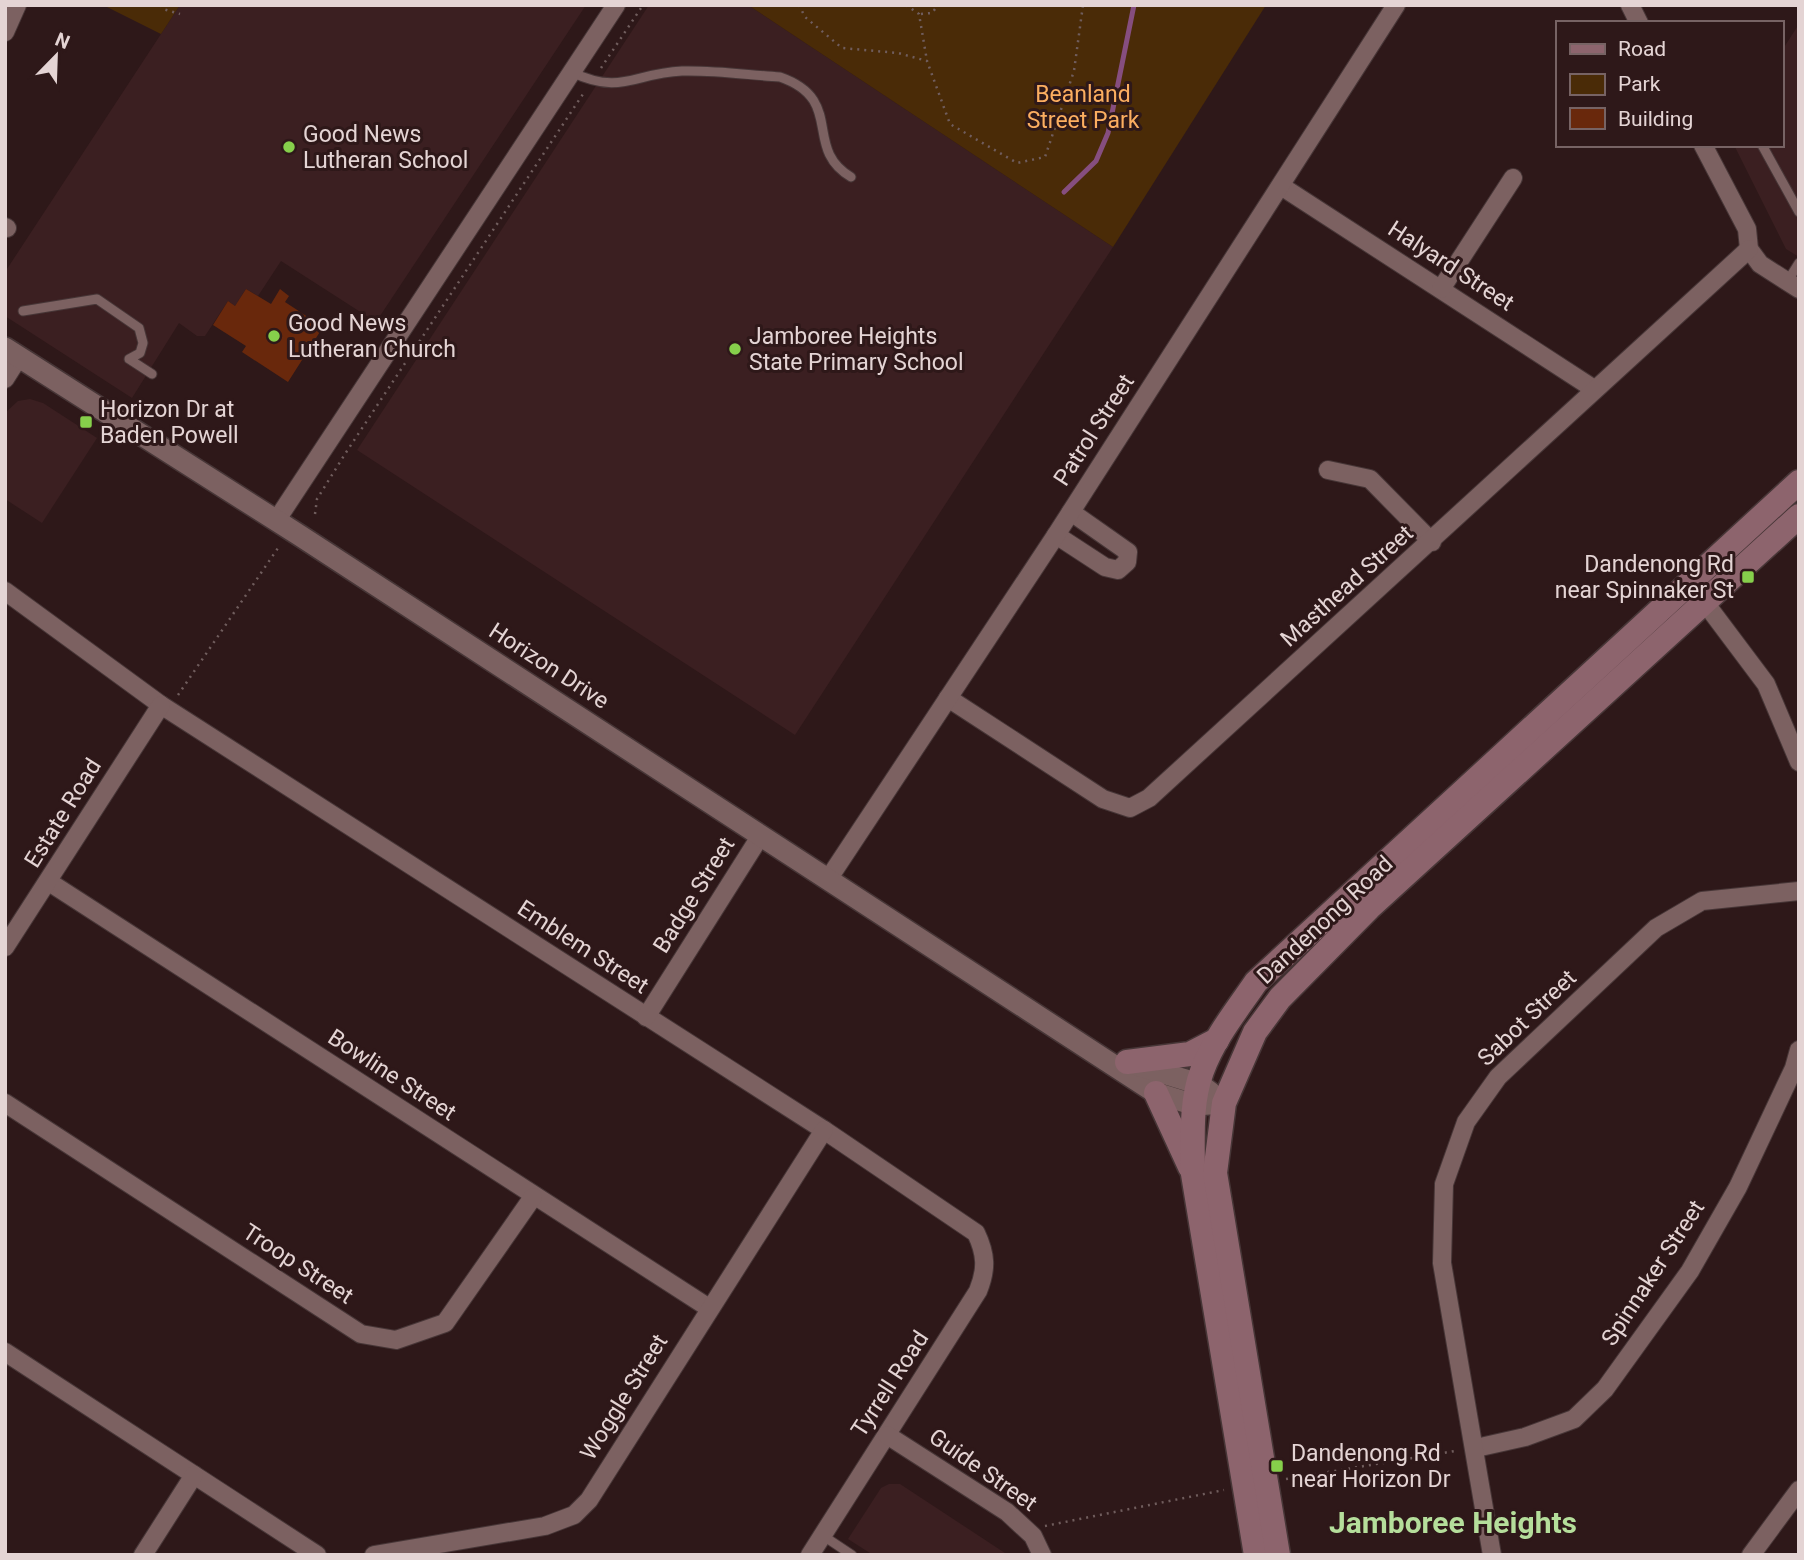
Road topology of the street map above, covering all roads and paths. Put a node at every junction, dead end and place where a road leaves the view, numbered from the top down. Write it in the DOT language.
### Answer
graph roads {
  1 [pos="17,5"];
  2 [pos="161,5"];
  3 [pos="616,5"];
  4 [pos="643,5"];
  5 [pos="799,5"];
  6 [pos="906,5"];
  7 [pos="937,5"];
  8 [pos="1083,5"];
  9 [pos="1396,5"];
  10 [pos="1630,5"];
  11 [pos="180,14"];
  12 [pos="919,14"];
  13 [pos="1638,21"];
  14 [pos="5,32"];
  15 [pos="927,54"];
  16 [pos="916,58"];
  17 [pos="928,61"];
  18 [pos="572,72"];
  19 [pos="591,82"];
  20 [pos="1704,147"];
  21 [pos="1763,147"];
  22 [pos="851,177"];
  23 [pos="1513,178"];
  24 [pos="1281,186"];
  25 [pos="1799,212"];
  26 [pos="1749,249"];
  27 [pos="1799,263"];
  28 [pos="1793,285"];
  29 [pos="1441,289"];
  30 [pos="23,311"];
  31 [pos="12,353"];
  32 [pos="152,374"];
  33 [pos="5,379"];
  34 [pos="1594,389"];
  35 [pos="1328,470"];
  36 [pos="1799,482"];
  37 [pos="1071,512"];
  38 [pos="315,514"];
  39 [pos="1799,516"];
  40 [pos="276,521"];
  41 [pos="1056,535"];
  42 [pos="1432,542"];
  43 [pos="278,548"];
  44 [pos="1689,583"];
  45 [pos="5,592"];
  46 [pos="1706,602"];
  47 [pos="948,698"];
  48 [pos="164,707"];
  49 [pos="1798,756"];
  50 [pos="1799,762"];
  51 [pos="761,835"];
  52 [pos="829,878"];
  53 [pos="49,882"];
  54 [pos="1799,891"];
  55 [pos="5,947"];
  56 [pos="646,1017"];
  57 [pos="1061,1031"];
  58 [pos="1217,1040"];
  59 [pos="1799,1050"];
  60 [pos="1127,1062"];
  61 [pos="1156,1093"];
  62 [pos="1197,1095"];
  63 [pos="5,1103"];
  64 [pos="1224,1103"];
  65 [pos="824,1130"];
  66 [pos="1193,1174"];
  67 [pos="534,1197"];
  68 [pos="976,1233"];
  69 [pos="709,1308"];
  70 [pos="5,1352"];
  71 [pos="887,1435"];
  72 [pos="1476,1448"];
  73 [pos="194,1475"];
  74 [pos="1254,1483"];
  75 [pos="1796,1498"];
  76 [pos="822,1535"];
  77 [pos="1033,1536"];
  78 [pos="143,1555"];
  79 [pos="317,1555"];
  80 [pos="374,1555"];
  81 [pos="810,1555"];
  82 [pos="852,1555"];
  83 [pos="1042,1555"];
  84 [pos="1256,1555"];
  85 [pos="1278,1555"];
  86 [pos="1492,1555"];
  87 [pos="1751,1555"];
  1 -- 14 [label="street"];
  2 -- 11 [label="path"];
  3 -- 18 [label="street"];
  4 -- 19 [label="path"];
  5 -- 16 [label="path"];
  6 -- 12 [label="path"];
  7 -- 12 [label="path"];
  8 -- 17 [label="path"];
  9 -- 24 [label="street, Patrol Street"];
  10 -- 13 [label="street"];
  12 -- 15 [label="path"];
  15 -- 16 [label="path"];
  15 -- 17 [label="path"];
  16 -- 17 [label="path"];
  18 -- 19 [label="lane"];
  18 -- 40 [label="street"];
  19 -- 22 [label="lane"];
  19 -- 38 [label="path"];
  20 -- 26 [label="street"];
  21 -- 25 [label="lane"];
  23 -- 29 [label="street"];
  24 -- 29 [label="street, Halyard Street"];
  24 -- 37 [label="street, Patrol Street"];
  26 -- 28 [label="street"];
  26 -- 34 [label="street, Masthead Street"];
  27 -- 28 [label="lane"];
  29 -- 34 [label="street, Halyard Street"];
  30 -- 32 [label="lane"];
  31 -- 33 [label="street"];
  31 -- 40 [label="street, Horizon Drive"];
  34 -- 42 [label="street, Masthead Street"];
  35 -- 42 [label="street"];
  36 -- 44 [label="main road, Dandenong Road"];
  37 -- 41 [label="street, Patrol Street"];
  37 -- 41 [label="street"];
  39 -- 46 [label="main road, Dandenong Road"];
  40 -- 51 [label="street, Horizon Drive"];
  41 -- 47 [label="street, Patrol Street"];
  42 -- 47 [label="street, Masthead Street"];
  43 -- 48 [label="path"];
  44 -- 46 [label="street"];
  44 -- 58 [label="main road, Dandenong Road"];
  45 -- 48 [label="street, Emblem Street"];
  46 -- 49 [label="street"];
  46 -- 64 [label="main road, Dandenong Road"];
  47 -- 52 [label="street, Patrol Street"];
  48 -- 53 [label="street, Estate Road"];
  48 -- 56 [label="street, Emblem Street"];
  49 -- 50 [label="street"];
  51 -- 52 [label="street, Horizon Drive"];
  51 -- 56 [label="street, Badge Street"];
  52 -- 57 [label="street, Horizon Drive"];
  53 -- 55 [label="street, Estate Road"];
  53 -- 67 [label="street, Bowline Street"];
  54 -- 72 [label="street, Sabot Street"];
  56 -- 65 [label="street, Emblem Street"];
  57 -- 60 [label="street, Horizon Drive"];
  57 -- 61 [label="street, Horizon Drive"];
  58 -- 60 [label="main road"];
  58 -- 62 [label="main road, Dandenong Road"];
  59 -- 72 [label="street, Spinnaker Street"];
  60 -- 62 [label="street, Horizon Drive"];
  61 -- 62 [label="street, Horizon Drive"];
  61 -- 66 [label="main road"];
  62 -- 64 [label="street, Horizon Drive"];
  62 -- 66 [label="main road, Dandenong Road"];
  63 -- 67 [label="street, Troop Street"];
  64 -- 74 [label="main road, Dandenong Road"];
  65 -- 68 [label="street, Emblem Street"];
  65 -- 69 [label="street, Woggle Street"];
  66 -- 74 [label="main road, Dandenong Road"];
  67 -- 69 [label="street, Bowline Street"];
  68 -- 71 [label="street, Tyrrell Road"];
  69 -- 80 [label="street, Woggle Street"];
  70 -- 73 [label="street"];
  71 -- 76 [label="street, Tyrrell Road"];
  71 -- 77 [label="street, Guide Street"];
  72 -- 74 [label="path"];
  72 -- 86 [label="street, Sabot Street"];
  73 -- 78 [label="street"];
  73 -- 79 [label="street"];
  74 -- 77 [label="path"];
  74 -- 84 [label="main road, Dandenong Road"];
  74 -- 85 [label="main road, Dandenong Road"];
  75 -- 87 [label="street"];
  76 -- 81 [label="street, Tyrrell Road"];
  76 -- 82 [label="lane"];
  77 -- 83 [label="street, Guide Street"];
}
